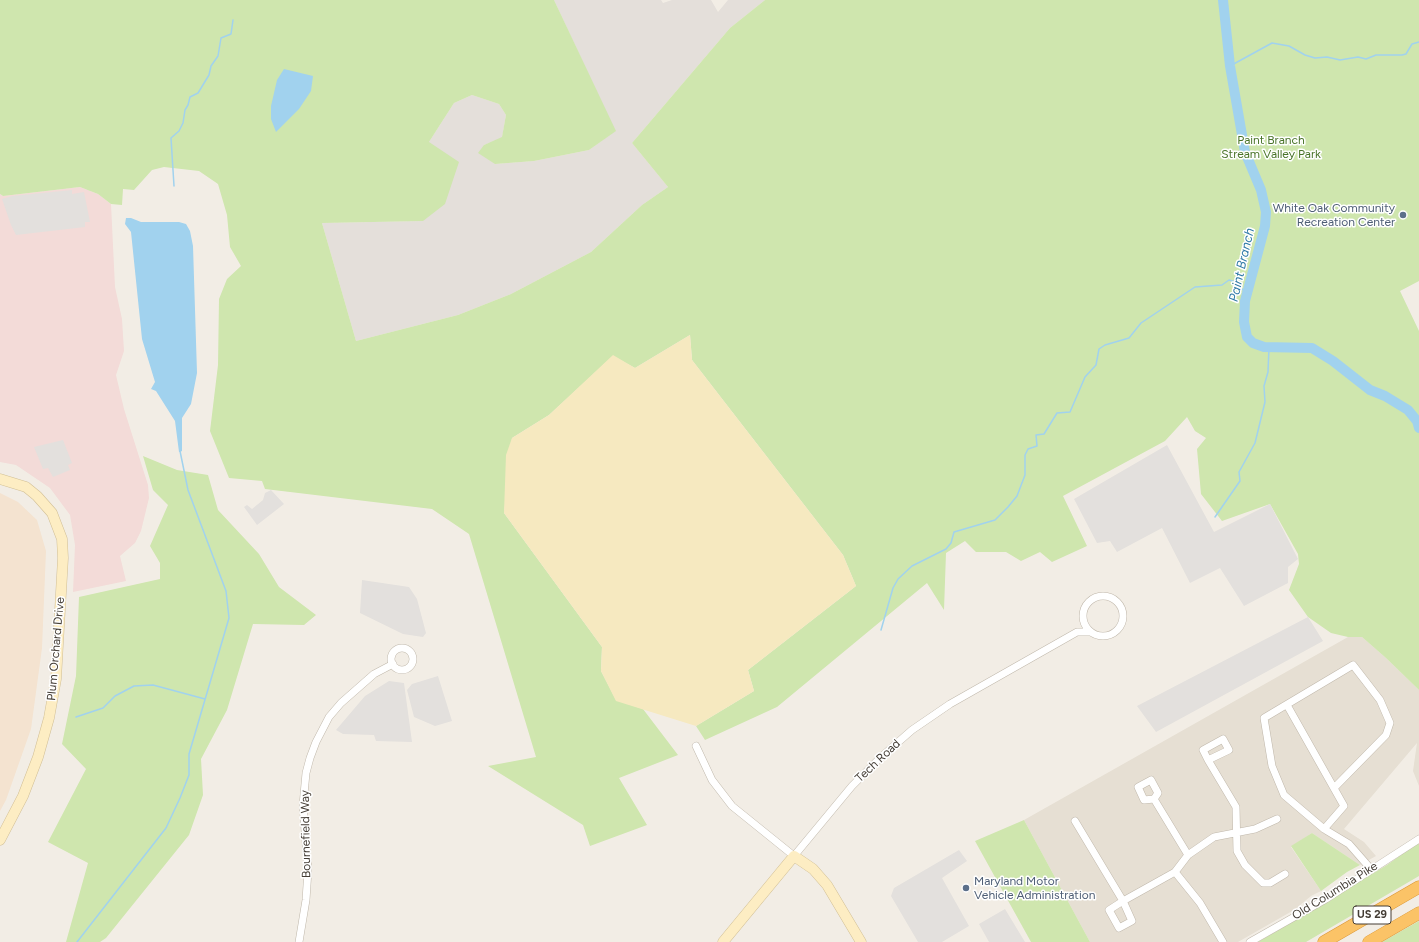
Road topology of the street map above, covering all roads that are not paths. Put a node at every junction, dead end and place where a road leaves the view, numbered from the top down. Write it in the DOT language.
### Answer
graph roads {
  1 [pos="0,479"];
  2 [pos="1083,619"];
  3 [pos="1077,632"];
  4 [pos="1090,632"];
  5 [pos="392,664"];
  6 [pos="1287,705"];
  7 [pos="696,746"];
  8 [pos="1208,760"];
  9 [pos="1334,788"];
  10 [pos="1154,799"];
  11 [pos="1277,819"];
  12 [pos="1074,821"];
  13 [pos="1324,829"];
  14 [pos="1238,833"];
  15 [pos="1419,839"];
  16 [pos="0,840"];
  17 [pos="1188,854"];
  18 [pos="794,856"];
  19 [pos="1370,868"];
  20 [pos="1175,872"];
  21 [pos="1285,874"];
  22 [pos="1419,887"];
  23 [pos="1419,913"];
  24 [pos="300,942"];
  25 [pos="723,942"];
  26 [pos="861,942"];
  27 [pos="1223,942"];
  28 [pos="1250,942"];
  29 [pos="1324,942"];
  30 [pos="1369,942"];
  1 -- 16 [label="street, Plum Orchard Drive"];
  2 -- 3 [label="street, Tech Road"];
  2 -- 4 [label="street"];
  2 -- 4 [label="street, Tech Road"];
  3 -- 4 [label="street, Tech Road"];
  3 -- 18 [label="street, Tech Road"];
  5 -- 24 [label="street, Bournefield Way"];
  6 -- 9 [label="street"];
  6 -- 9 [label="street"];
  6 -- 13 [label="street"];
  7 -- 18 [label="street"];
  8 -- 14 [label="street"];
  9 -- 13 [label="street"];
  10 -- 17 [label="street"];
  11 -- 14 [label="street"];
  12 -- 20 [label="street"];
  13 -- 19 [label="street"];
  14 -- 17 [label="street"];
  14 -- 21 [label="street"];
  15 -- 19 [label="street, Old Columbia Pike"];
  17 -- 20 [label="street"];
  18 -- 25 [label="street, Tech Road"];
  18 -- 26 [label="street"];
  19 -- 28 [label="street, Old Columbia Pike"];
  20 -- 27 [label="street"];
  22 -- 29 [label="highway, US 29"];
  23 -- 30 [label="highway, US 29"];
}
